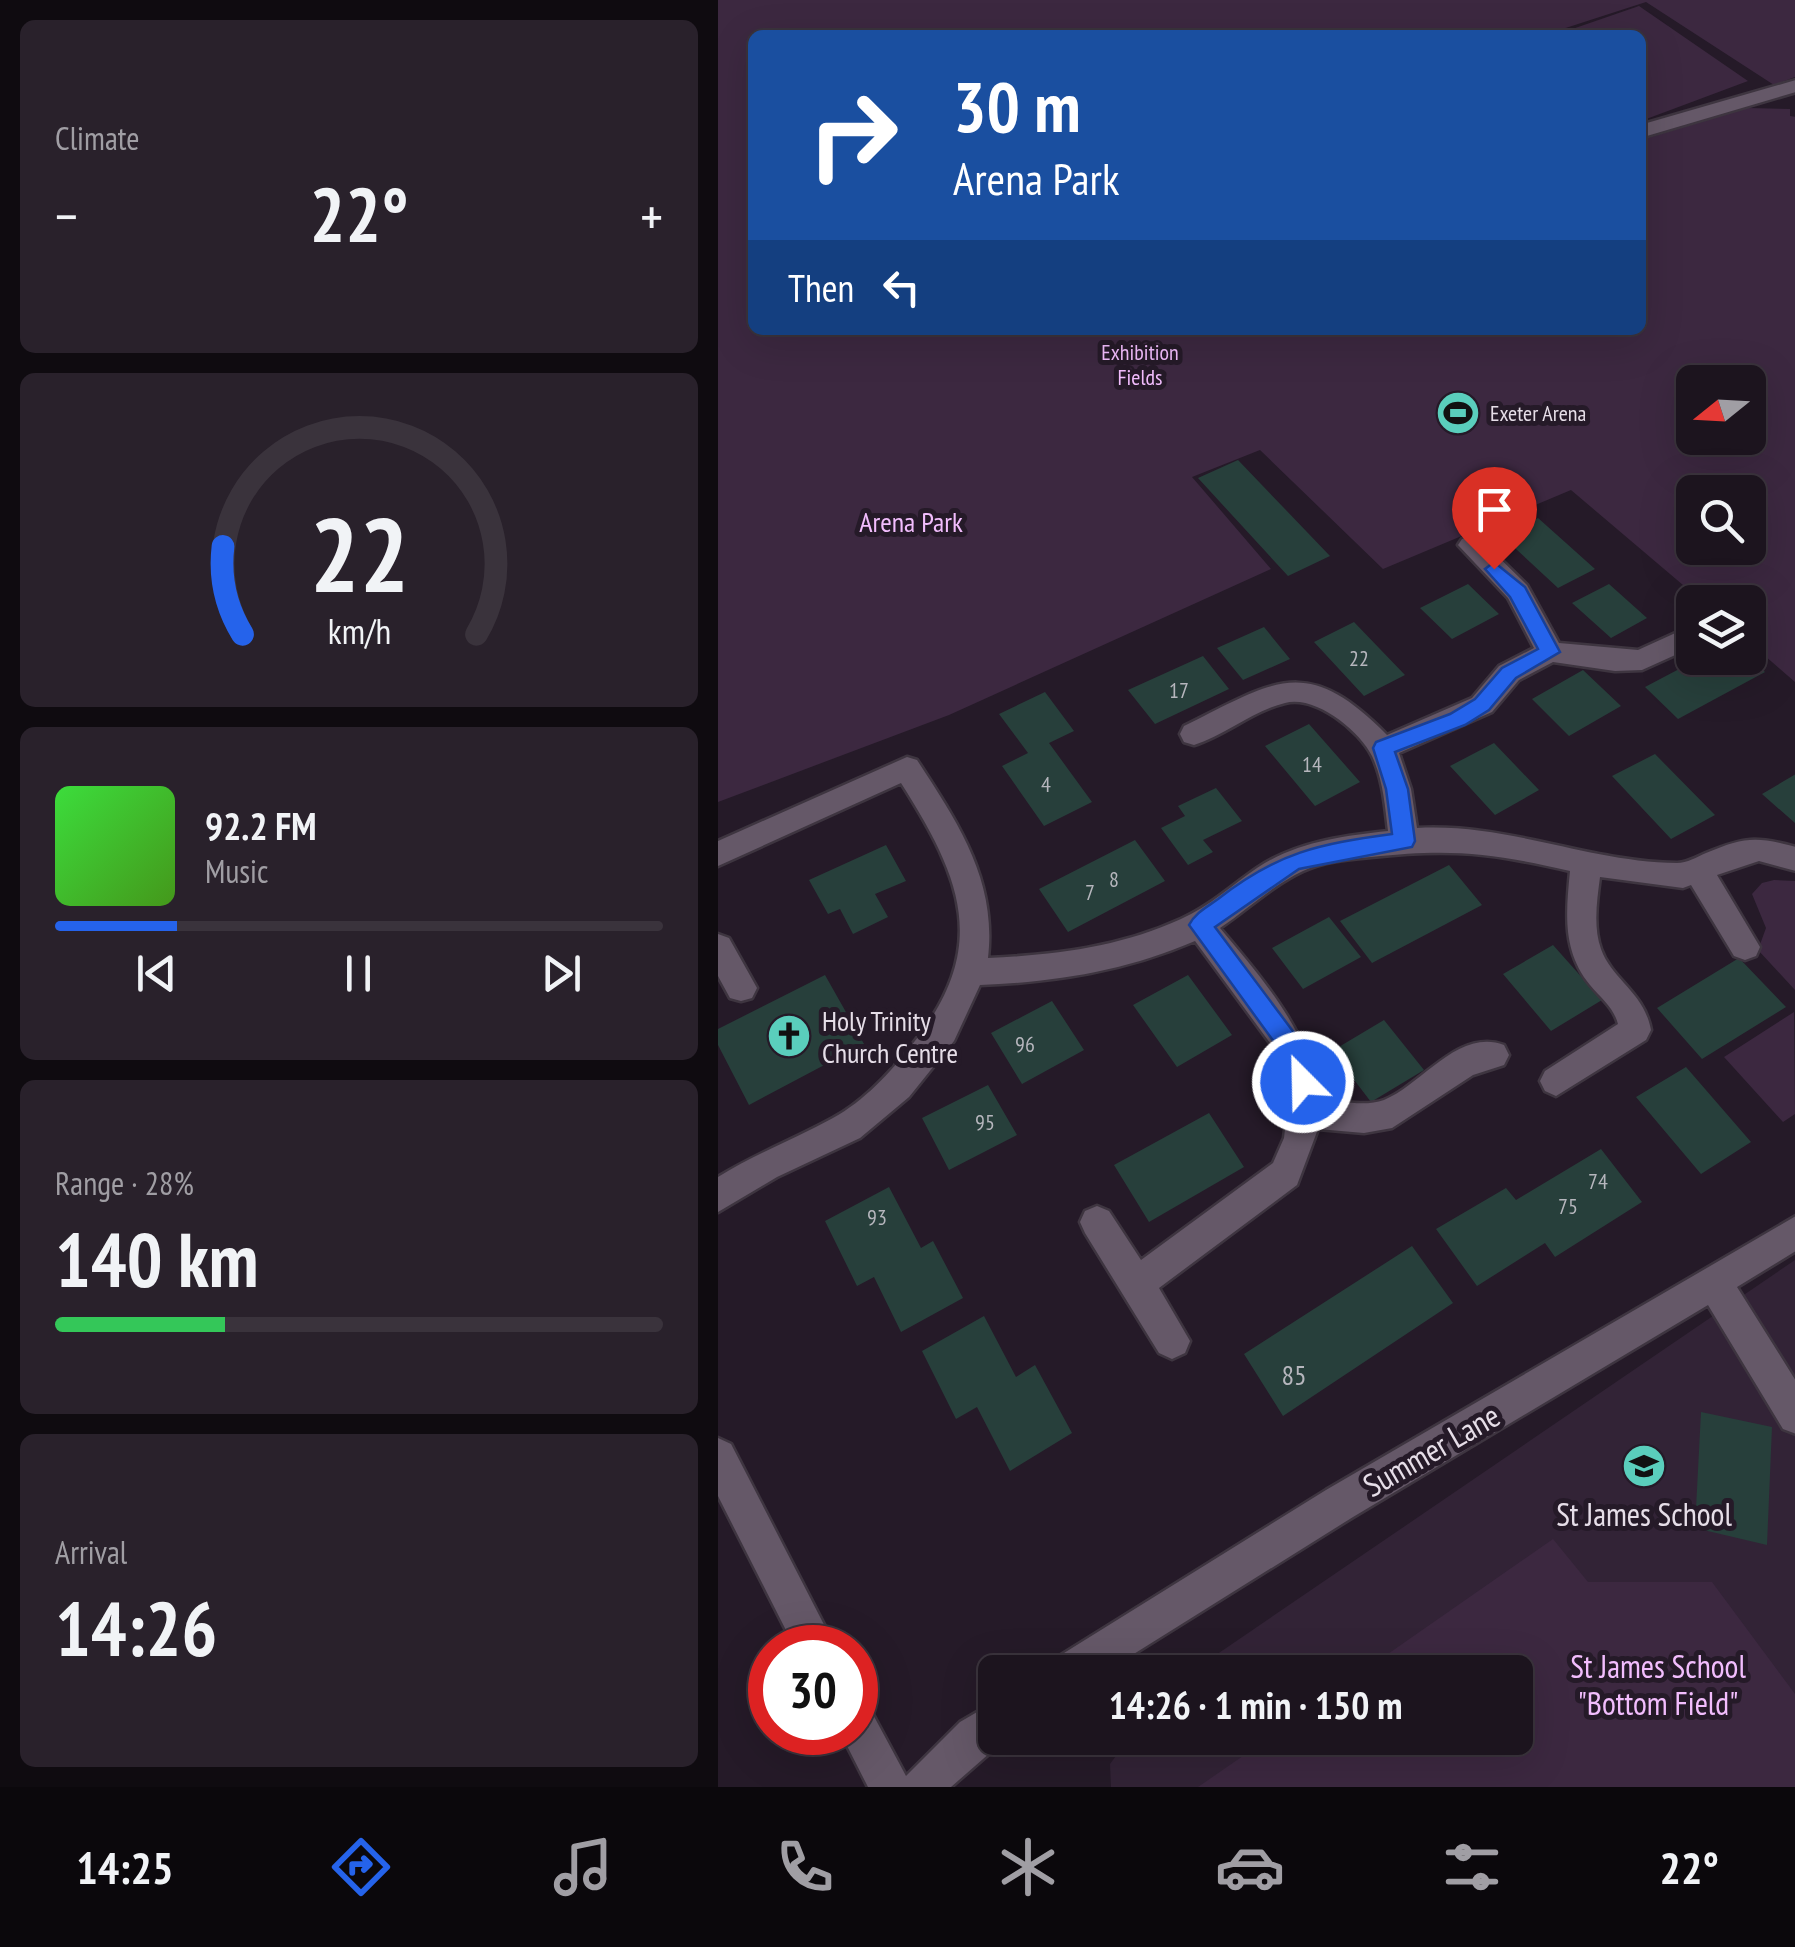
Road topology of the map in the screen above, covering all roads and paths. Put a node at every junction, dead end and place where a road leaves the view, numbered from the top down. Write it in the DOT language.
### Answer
graph roads {
  1 [pos="1796,86"];
  2 [pos="1646,130"];
  3 [pos="1471,545"];
  4 [pos="1676,643"];
  5 [pos="1550,652"];
  6 [pos="1194,734"];
  7 [pos="1383,748"];
  8 [pos="1404,841"];
  9 [pos="718,854"];
  10 [pos="1796,859"];
  11 [pos="1586,863"];
  12 [pos="1699,872"];
  13 [pos="1200,925"];
  14 [pos="718,947"];
  15 [pos="1744,947"];
  16 [pos="971,972"];
  17 [pos="741,988"];
  18 [pos="1493,1055"];
  19 [pos="1556,1081"];
  20 [pos="1308,1113"];
  21 [pos="718,1196"];
  22 [pos="1097,1222"];
  23 [pos="1796,1232"];
  24 [pos="1714,1282"];
  25 [pos="1136,1284"];
  26 [pos="1172,1341"];
  27 [pos="1796,1416"];
  28 [pos="718,1457"];
  29 [pos="804,1625"];
  30 [pos="1096,1655"];
  31 [pos="978,1733"];
  32 [pos="873,1755"];
  33 [pos="890,1787"];
  34 [pos="922,1787"];
  1 -- 2 [label="street"];
  3 -- 5 [label="street"];
  4 -- 5 [label="street"];
  5 -- 7 [label="street"];
  6 -- 7 [label="street"];
  7 -- 8 [label="street"];
  8 -- 11 [label="street"];
  8 -- 13 [label="street"];
  9 -- 16 [label="street"];
  10 -- 12 [label="street"];
  11 -- 12 [label="street"];
  11 -- 19 [label="street"];
  12 -- 15 [label="street"];
  13 -- 16 [label="street"];
  13 -- 20 [label="street"];
  14 -- 17 [label="street"];
  16 -- 21 [label="street"];
  18 -- 20 [label="street"];
  20 -- 25 [label="street"];
  22 -- 25 [label="street"];
  23 -- 24 [label="street, Summer Lane"];
  24 -- 27 [label="street"];
  24 -- 30 [label="street, Summer Lane"];
  25 -- 26 [label="street"];
  28 -- 29 [label="street"];
  31 -- 34 [label="street"];
  32 -- 33 [label="street"];
}
